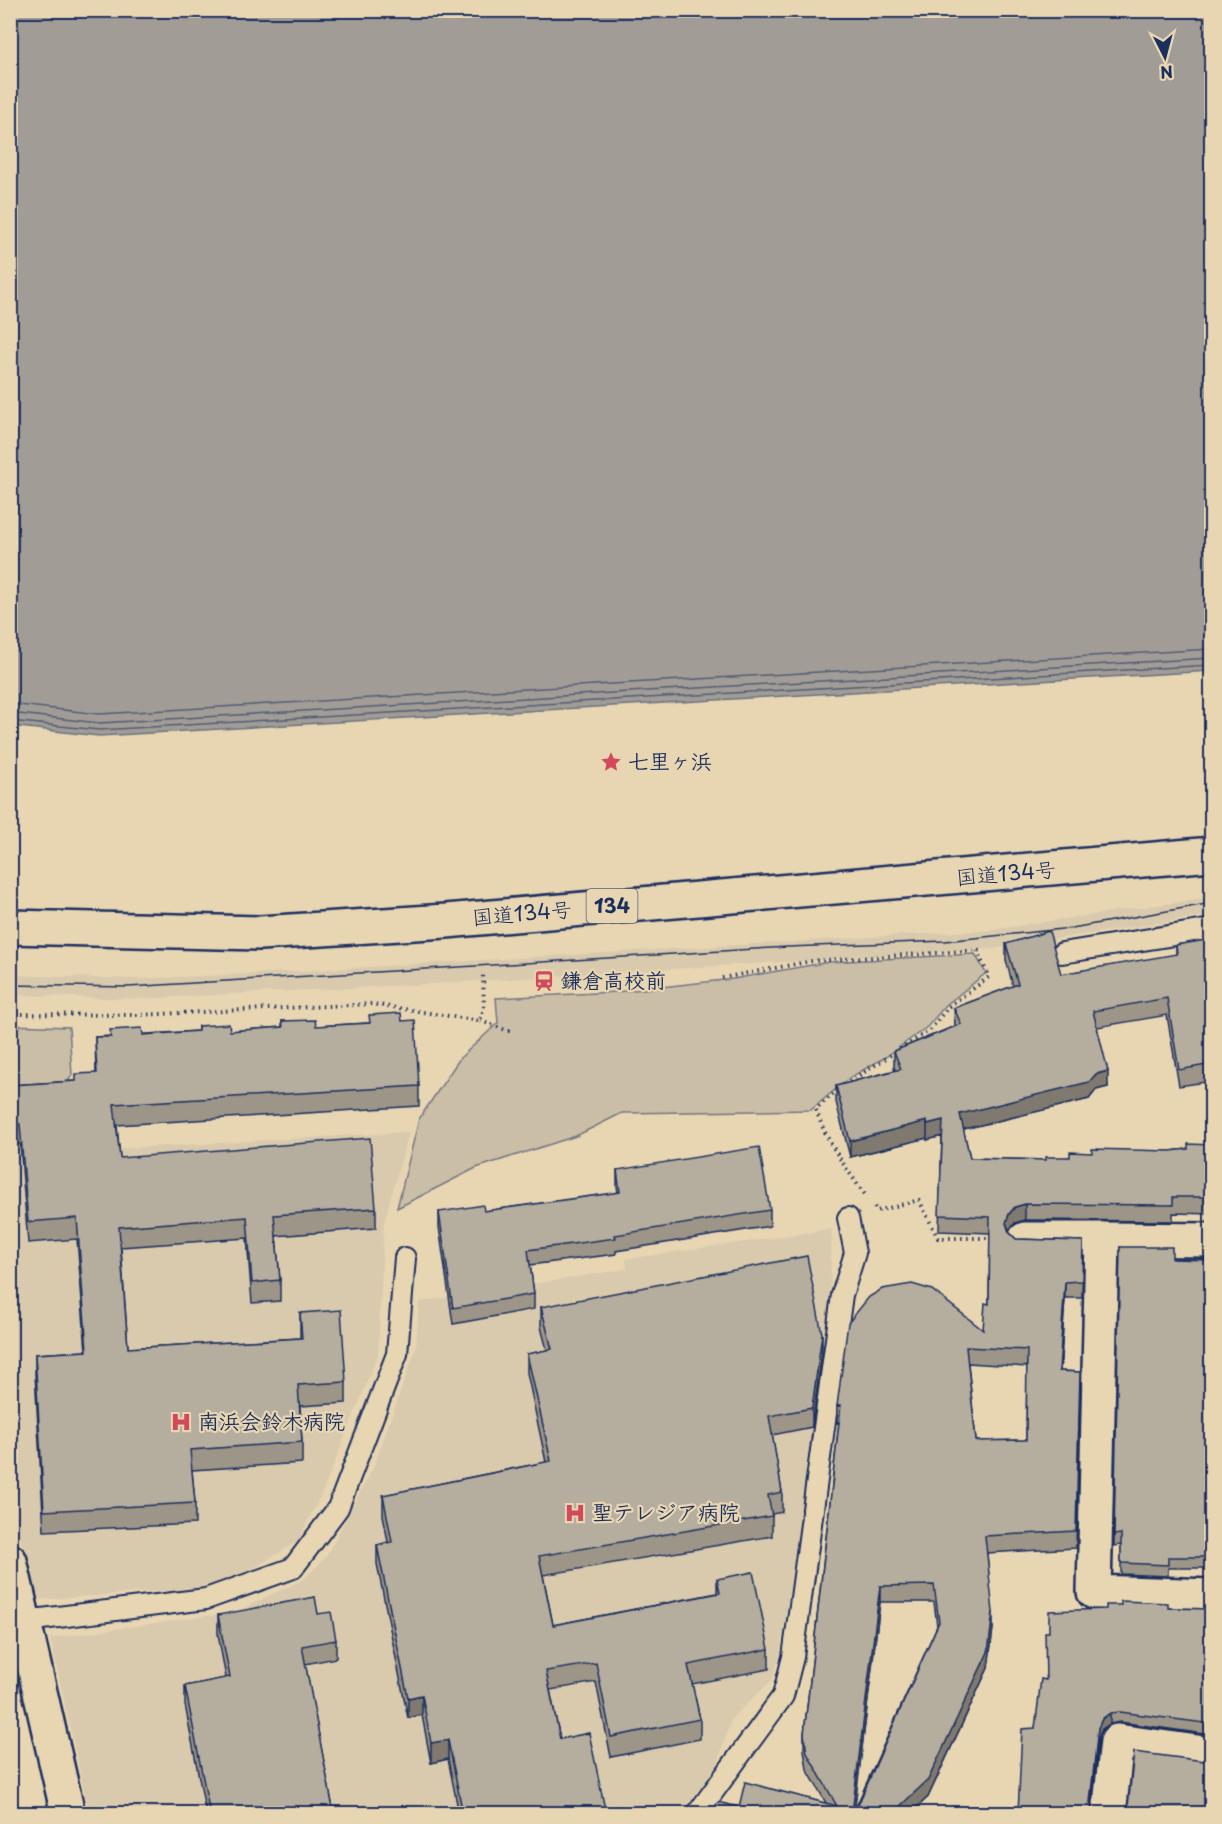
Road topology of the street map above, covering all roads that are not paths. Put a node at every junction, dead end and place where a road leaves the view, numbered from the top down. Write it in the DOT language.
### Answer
graph roads {
  1 [pos="1212,854"];
  2 [pos="10,927"];
  3 [pos="1212,929"];
  4 [pos="1062,953"];
  5 [pos="848,1218"];
  6 [pos="1024,1239"];
  7 [pos="1102,1239"];
  8 [pos="1212,1240"];
  9 [pos="405,1258"];
  10 [pos="10,1561"];
  11 [pos="1212,1596"];
  12 [pos="25,1621"];
  13 [pos="1212,1754"];
  14 [pos="68,1814"];
  15 [pos="697,1814"];
  16 [pos="1109,1814"];
  1 -- 2 [label="main road, 国道134号 / 134"];
  3 -- 4 [label="lane"];
  5 -- 15 [label="lane"];
  6 -- 7 [label="main road"];
  7 -- 8 [label="main road"];
  7 -- 11 [label="main road"];
  9 -- 12 [label="lane"];
  10 -- 12 [label="main road"];
  12 -- 14 [label="main road"];
  13 -- 16 [label="main road"];
}
